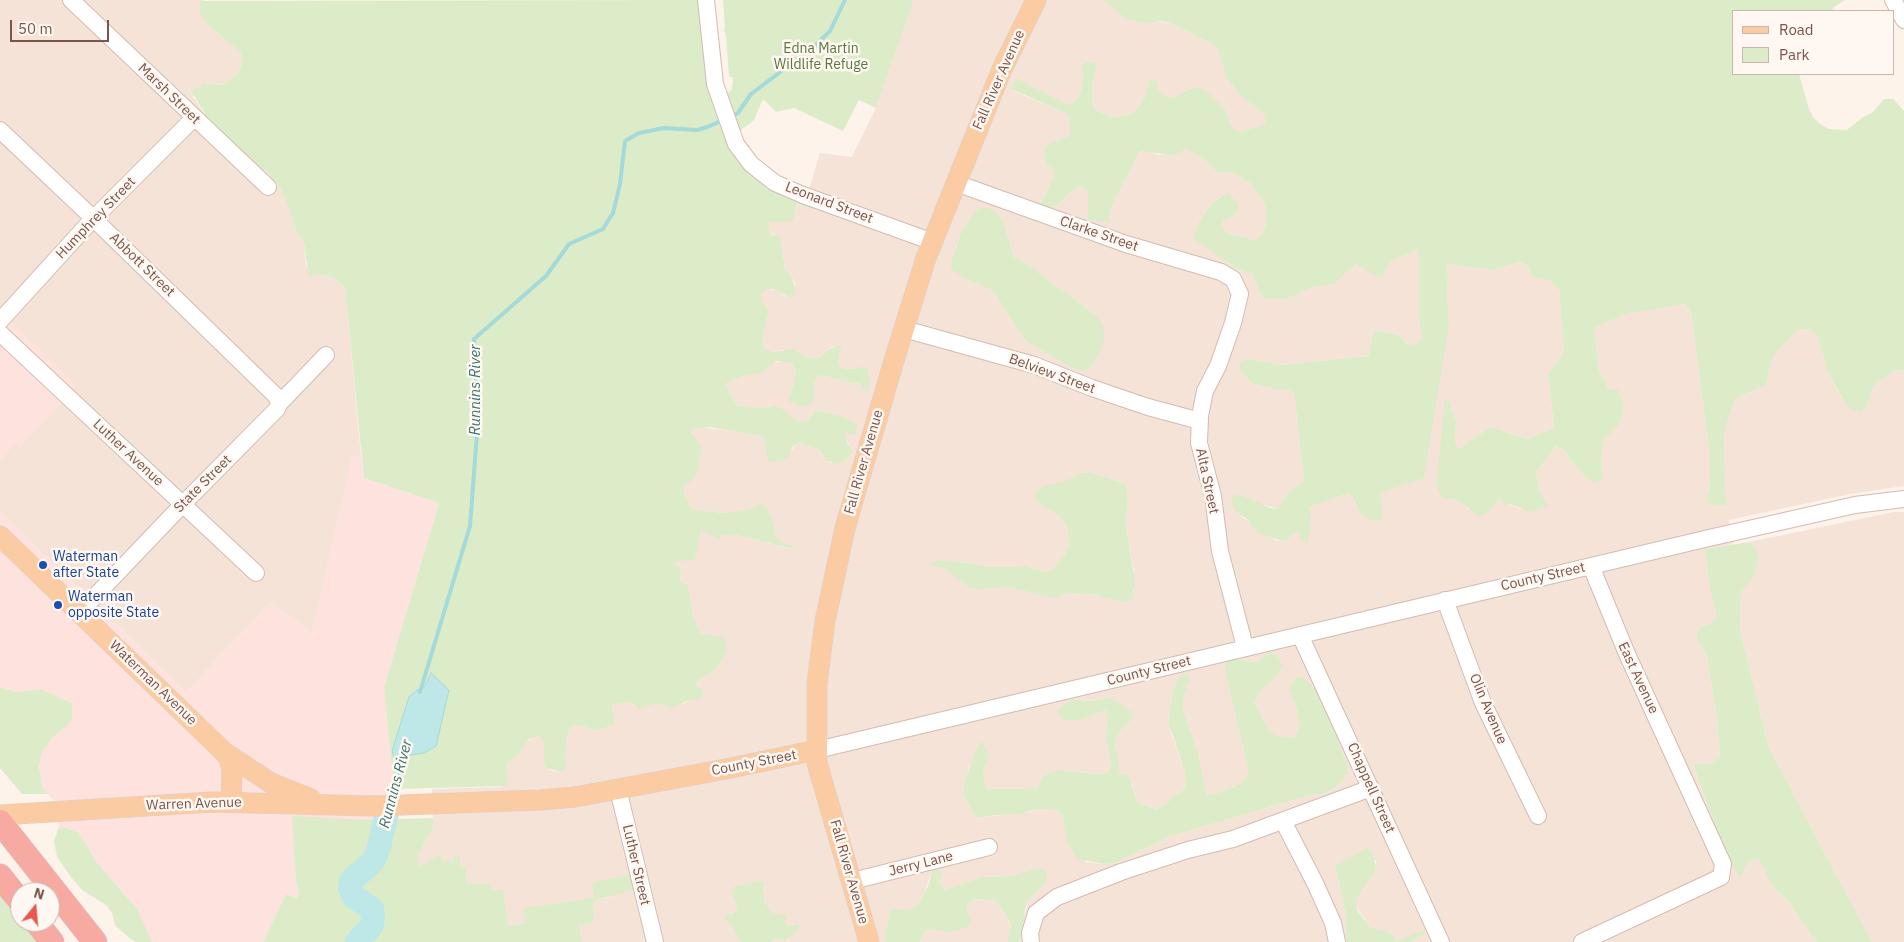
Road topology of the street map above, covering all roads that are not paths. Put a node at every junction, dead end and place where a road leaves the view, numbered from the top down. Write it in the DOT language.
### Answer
graph roads {
  1 [pos="71,0"];
  2 [pos="706,0"];
  3 [pos="1036,0"];
  4 [pos="1893,0"];
  5 [pos="1904,20"];
  6 [pos="194,118"];
  7 [pos="0,130"];
  8 [pos="956,183"];
  9 [pos="268,187"];
  10 [pos="94,219"];
  11 [pos="932,242"];
  12 [pos="1237,288"];
  13 [pos="0,321"];
  14 [pos="904,329"];
  15 [pos="0,333"];
  16 [pos="326,355"];
  17 [pos="279,404"];
  18 [pos="1200,420"];
  19 [pos="1904,498"];
  20 [pos="183,504"];
  21 [pos="0,536"];
  22 [pos="1591,566"];
  23 [pos="256,573"];
  24 [pos="1444,600"];
  25 [pos="79,612"];
  26 [pos="1300,635"];
  27 [pos="1245,647"];
  28 [pos="817,750"];
  29 [pos="224,752"];
  30 [pos="1370,788"];
  31 [pos="618,789"];
  32 [pos="231,802"];
  33 [pos="325,804"];
  34 [pos="389,806"];
  35 [pos="0,815"];
  36 [pos="1538,816"];
  37 [pos="1283,821"];
  38 [pos="0,822"];
  39 [pos="989,846"];
  40 [pos="0,876"];
  41 [pos="852,881"];
  42 [pos="10,888"];
  43 [pos="44,932"];
  44 [pos="52,942"];
  45 [pos="95,942"];
  46 [pos="655,942"];
  47 [pos="869,942"];
  48 [pos="1031,942"];
  49 [pos="1337,942"];
  50 [pos="1440,942"];
  51 [pos="1582,942"];
  1 -- 6 [label="street, Marsh Street"];
  2 -- 11 [label="street, Leonard Street"];
  3 -- 8 [label="main road, Fall River Avenue"];
  4 -- 5 [label="street"];
  6 -- 9 [label="street, Marsh Street"];
  6 -- 10 [label="street, Humphrey Street"];
  7 -- 10 [label="street, Abbott Street"];
  8 -- 11 [label="main road, Fall River Avenue"];
  8 -- 12 [label="street, Clarke Street"];
  10 -- 13 [label="street, Humphrey Street"];
  10 -- 17 [label="street, Abbott Street"];
  11 -- 14 [label="main road, Fall River Avenue"];
  12 -- 18 [label="street, Alta Street"];
  14 -- 18 [label="street, Belview Street"];
  14 -- 28 [label="main road, Fall River Avenue"];
  15 -- 20 [label="street, Luther Avenue"];
  16 -- 17 [label="street, State Street"];
  17 -- 20 [label="street, State Street"];
  18 -- 27 [label="street, Alta Street"];
  19 -- 22 [label="street, County Street"];
  20 -- 23 [label="street, Luther Avenue"];
  20 -- 25 [label="street, State Street"];
  21 -- 25 [label="main road, Waterman Avenue"];
  22 -- 24 [label="street, County Street"];
  22 -- 51 [label="street, East Avenue"];
  24 -- 26 [label="street, County Street"];
  24 -- 36 [label="street, Olin Avenue"];
  25 -- 29 [label="main road, Waterman Avenue"];
  26 -- 27 [label="street, County Street"];
  26 -- 30 [label="street, Chappell Street"];
  27 -- 28 [label="street, County Street"];
  28 -- 31 [label="main road, County Street"];
  28 -- 41 [label="main road, Fall River Avenue"];
  29 -- 32 [label="main road, Waterman Avenue"];
  29 -- 33 [label="main road"];
  30 -- 37 [label="street"];
  30 -- 50 [label="street, Chappell Street"];
  31 -- 34 [label="main road, County Street"];
  31 -- 46 [label="street, Luther Street"];
  32 -- 33 [label="main road, Warren Avenue"];
  32 -- 35 [label="main road, Warren Avenue"];
  33 -- 34 [label="main road, Warren Avenue"];
  37 -- 48 [label="street"];
  37 -- 49 [label="street"];
  38 -- 45 [label="highway"];
  39 -- 41 [label="street, Jerry Lane"];
  40 -- 42 [label="highway"];
  41 -- 47 [label="main road, Fall River Avenue"];
  43 -- 44 [label="highway"];
}
